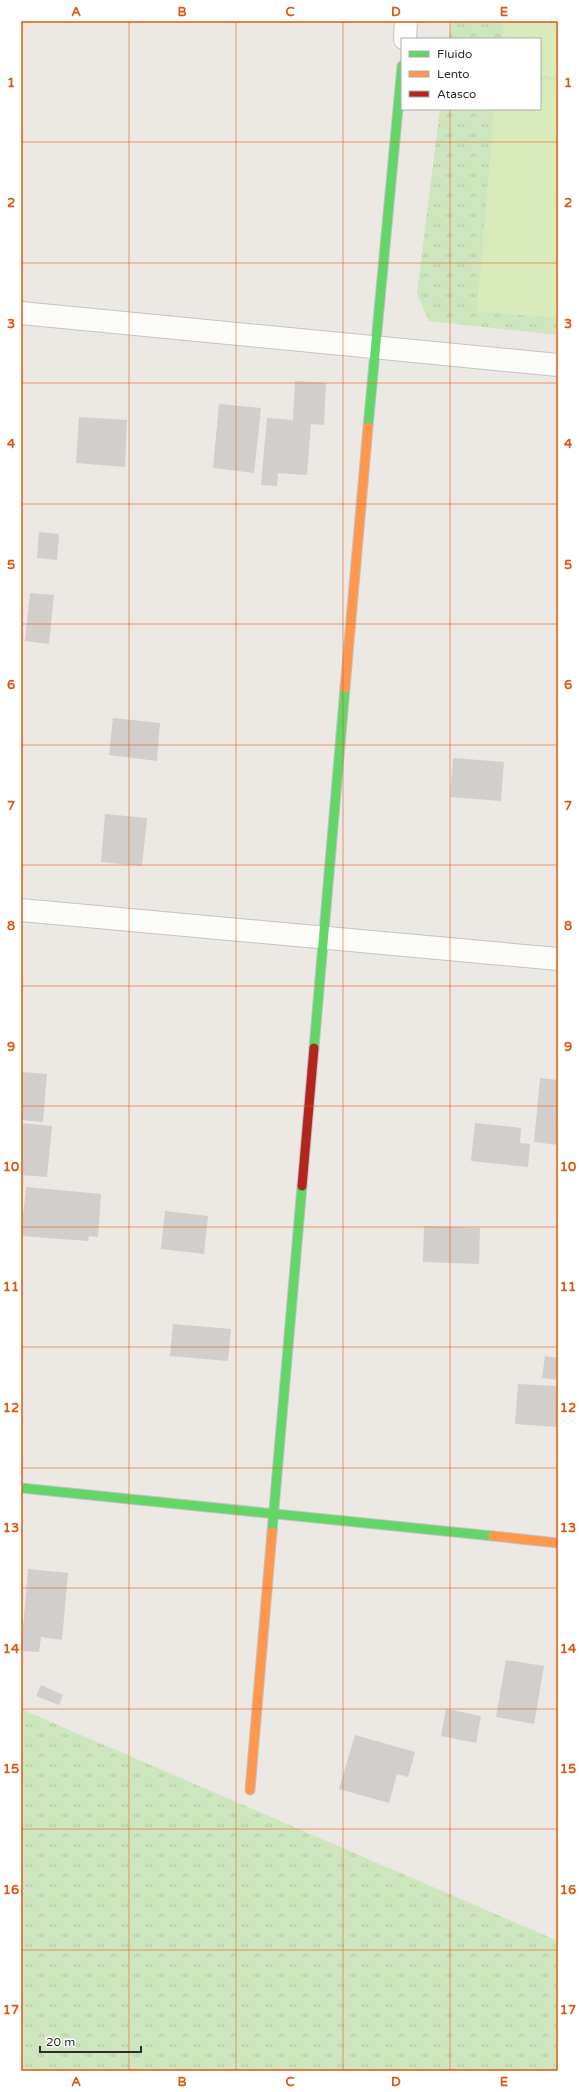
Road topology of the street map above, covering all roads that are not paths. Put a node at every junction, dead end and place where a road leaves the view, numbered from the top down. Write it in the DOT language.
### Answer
graph roads {
  1 [pos="406,21"];
  2 [pos="405,38"];
  3 [pos="401,76"];
  4 [pos="21,313"];
  5 [pos="375,347"];
  6 [pos="558,365"];
  7 [pos="21,910"];
  8 [pos="324,938"];
  9 [pos="558,959"];
  10 [pos="21,1488"];
  11 [pos="274,1514"];
  12 [pos="558,1543"];
  13 [pos="250,1790"];
  1 -- 2 [label="street"];
  3 -- 5 [label="street"];
  4 -- 5 [label="street"];
  5 -- 6 [label="street"];
  5 -- 8 [label="street"];
  7 -- 8 [label="street"];
  8 -- 9 [label="street"];
  8 -- 11 [label="street"];
  10 -- 11 [label="street"];
  11 -- 12 [label="street"];
  11 -- 13 [label="street"];
}
